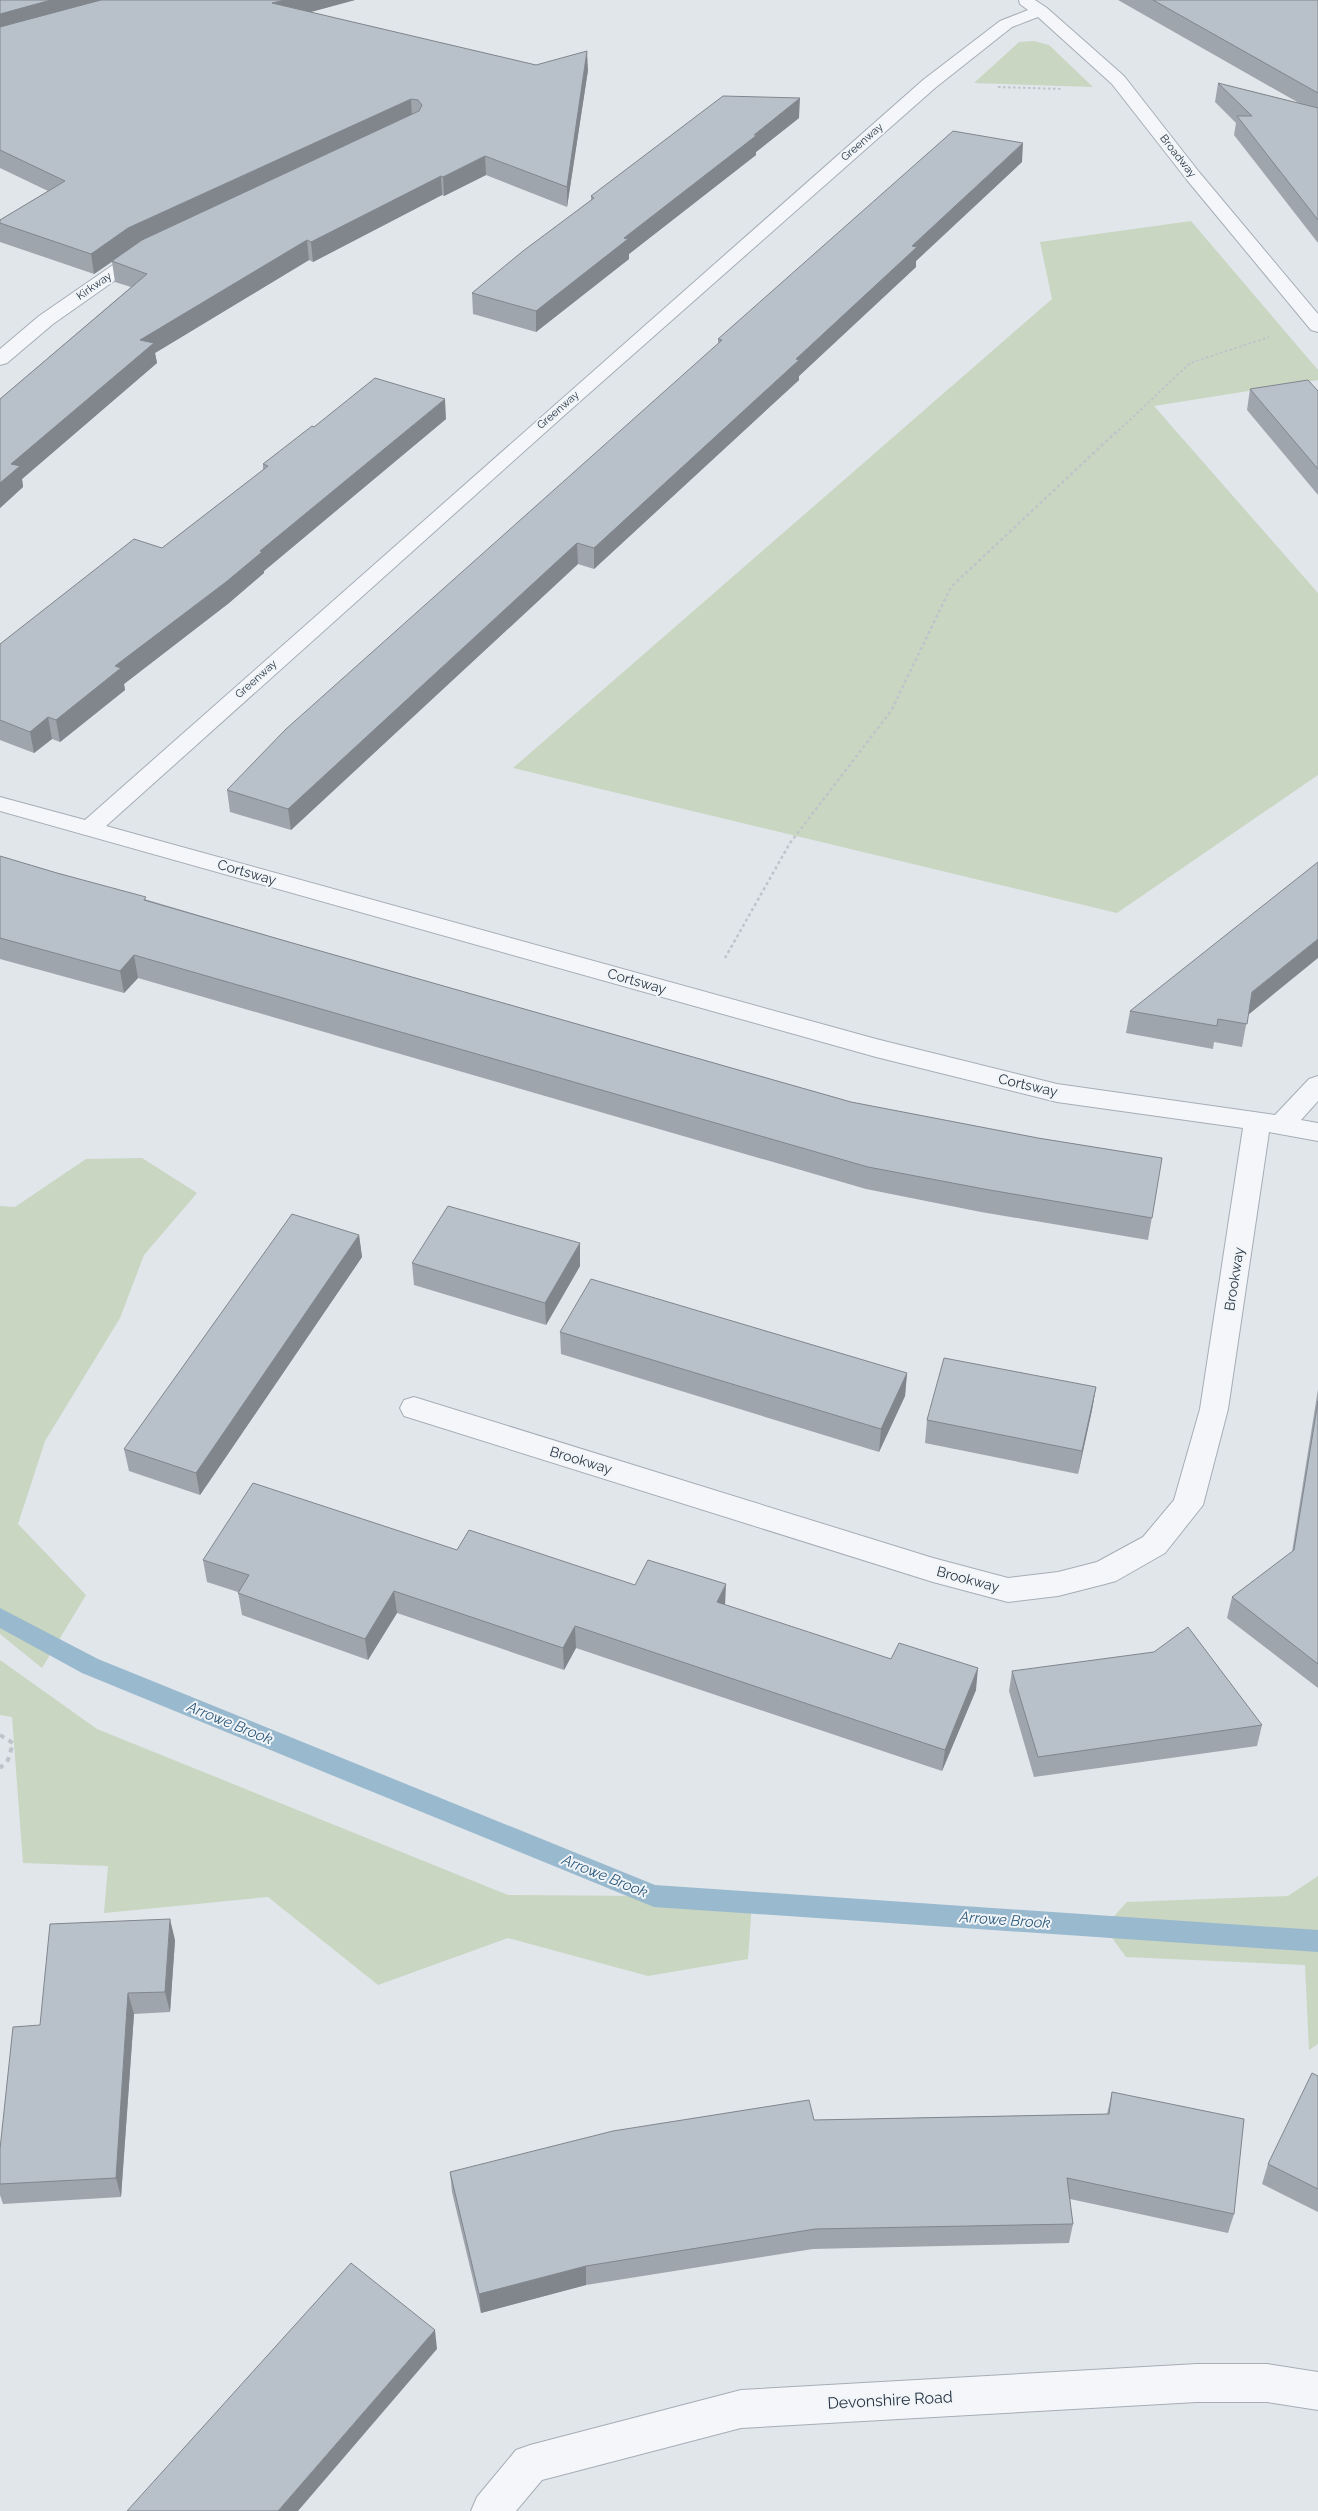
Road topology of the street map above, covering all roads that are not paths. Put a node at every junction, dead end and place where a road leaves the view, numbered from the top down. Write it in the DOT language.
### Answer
graph roads {
  1 [pos="1024,0"];
  2 [pos="1041,11"];
  3 [pos="165,242"];
  4 [pos="1316,324"];
  5 [pos="0,359"];
  6 [pos="0,804"];
  7 [pos="89,829"];
  8 [pos="1318,1085"];
  9 [pos="1269,1123"];
  10 [pos="1318,1132"];
  11 [pos="414,1408"];
  12 [pos="1318,2391"];
  13 [pos="491,2511"];
  1 -- 2 [label="street, Broadway"];
  2 -- 4 [label="street, Broadway"];
  2 -- 7 [label="street, Greenway"];
  3 -- 5 [label="street, Kirkway"];
  6 -- 7 [label="street, Cortsway"];
  7 -- 9 [label="street, Cortsway"];
  8 -- 9 [label="street"];
  9 -- 10 [label="street, Cortsway"];
  9 -- 11 [label="street, Brookway"];
  12 -- 13 [label="street, Devonshire Road"];
}
